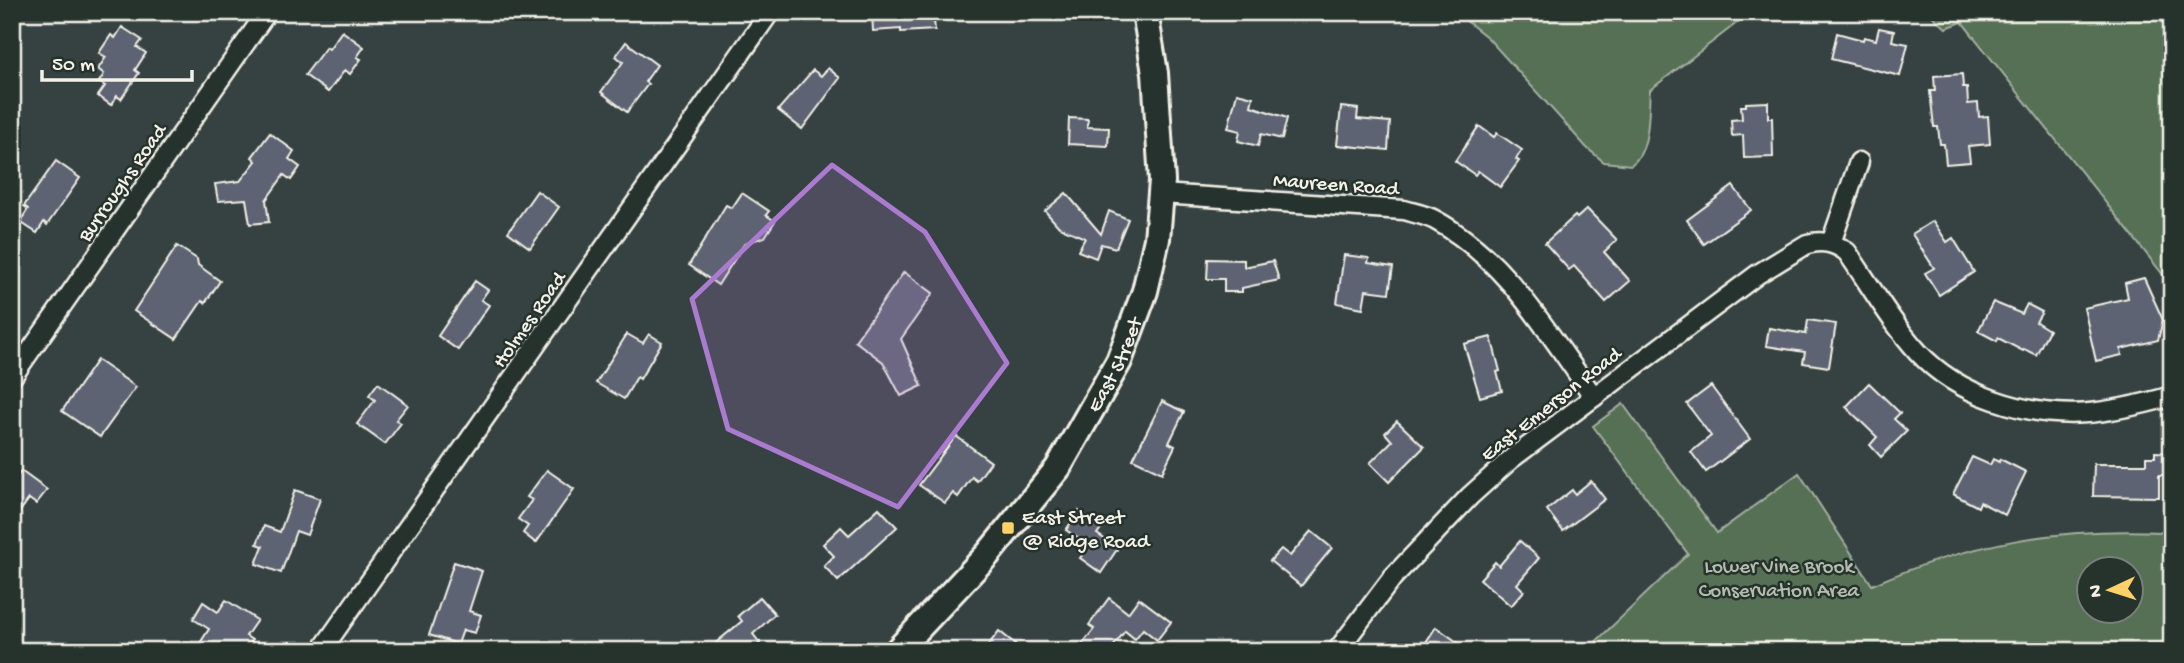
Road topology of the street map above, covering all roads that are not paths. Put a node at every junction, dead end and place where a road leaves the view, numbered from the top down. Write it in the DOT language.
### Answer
graph roads {
  1 [pos="267,12"];
  2 [pos="770,12"];
  3 [pos="1145,12"];
  4 [pos="1859,162"];
  5 [pos="1161,194"];
  6 [pos="1831,243"];
  7 [pos="12,377"];
  8 [pos="2172,396"];
  9 [pos="1594,397"];
  10 [pos="321,651"];
  11 [pos="897,651"];
  12 [pos="1337,651"];
  1 -- 7 [label="street, Burroughs Road"];
  2 -- 10 [label="street, Holmes Road"];
  3 -- 5 [label="street, East Street"];
  4 -- 6 [label="street"];
  5 -- 9 [label="street, Maureen Road"];
  5 -- 11 [label="street, East Street"];
  6 -- 8 [label="street"];
  6 -- 9 [label="street, East Emerson Road"];
  9 -- 12 [label="street, East Emerson Road"];
}
